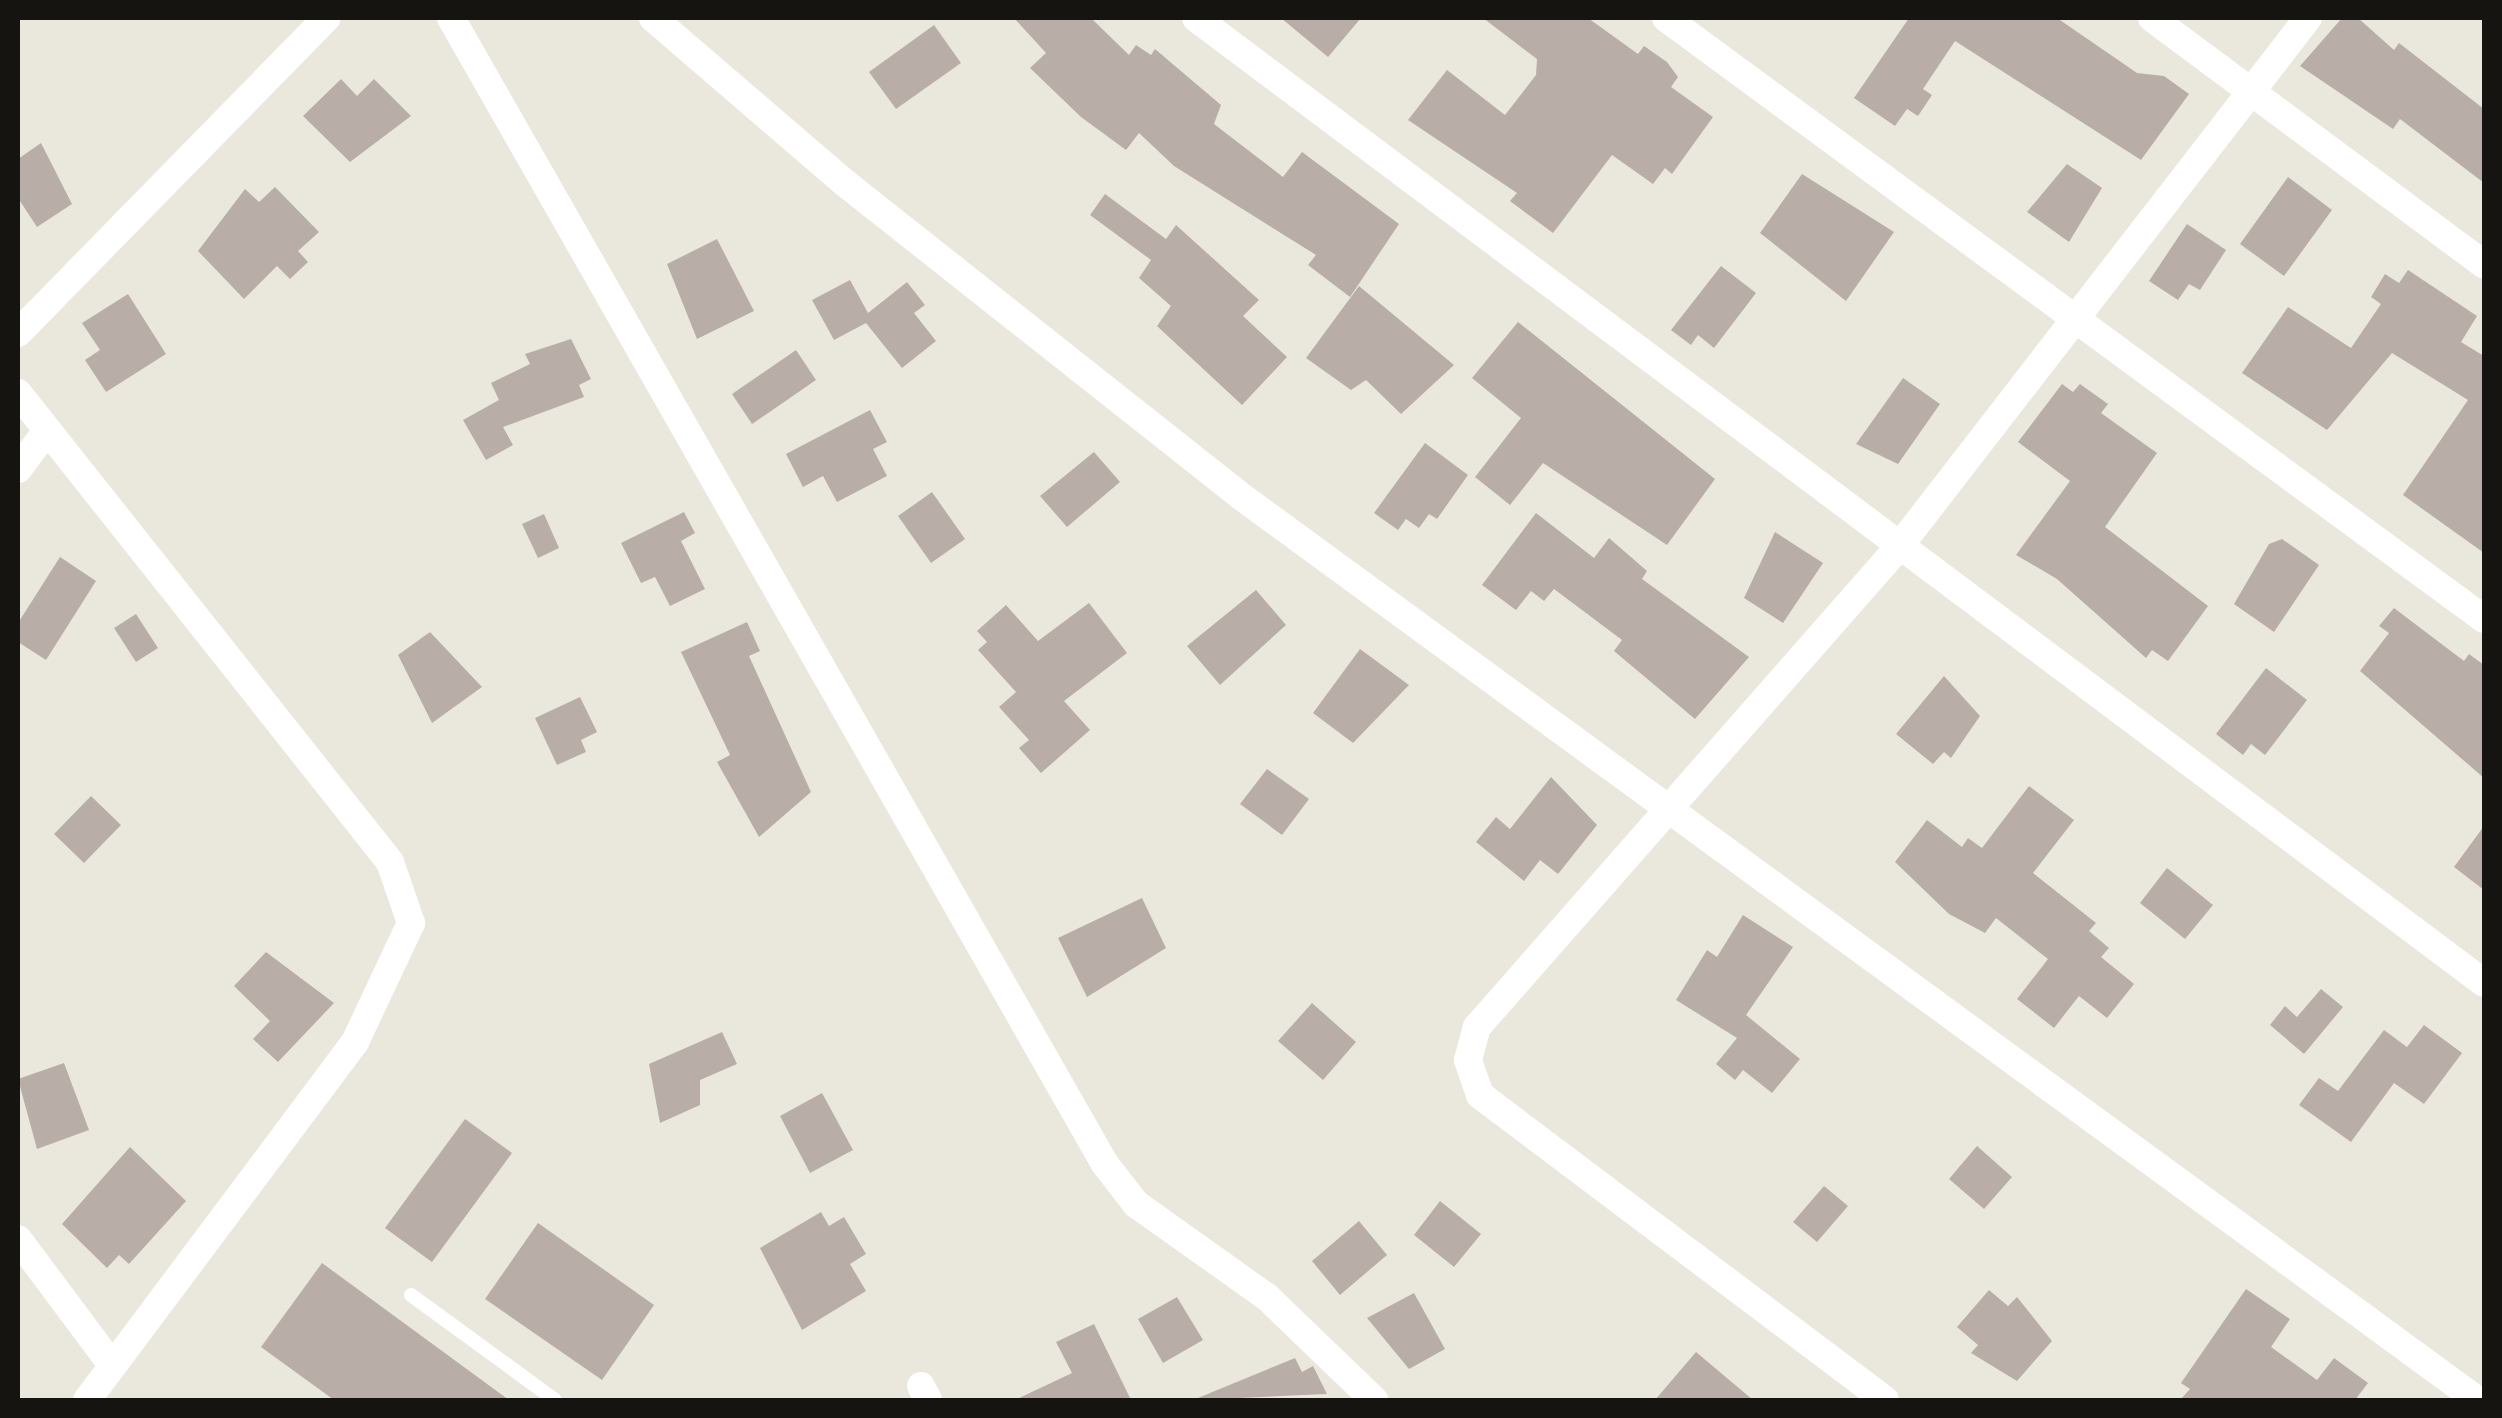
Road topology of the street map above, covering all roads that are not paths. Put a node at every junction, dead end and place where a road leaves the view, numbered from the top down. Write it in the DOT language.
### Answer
graph roads {
  1 [pos="327,18"];
  2 [pos="452,18"];
  3 [pos="652,18"];
  4 [pos="1196,18"];
  5 [pos="1666,18"];
  6 [pos="2152,18"];
  7 [pos="2308,18"];
  8 [pos="2252,89"];
  9 [pos="2484,265"];
  10 [pos="2075,314"];
  11 [pos="18,333"];
  12 [pos="18,394"];
  13 [pos="46,432"];
  14 [pos="18,468"];
  15 [pos="1898,548"];
  16 [pos="2484,619"];
  17 [pos="1671,804"];
  18 [pos="2484,983"];
  19 [pos="18,1239"];
  20 [pos="410,1295"];
  21 [pos="112,1365"];
  22 [pos="87,1400"];
  23 [pos="554,1400"];
  24 [pos="1374,1400"];
  25 [pos="1885,1400"];
  26 [pos="2477,1400"];
  1 -- 11 [label="street"];
  2 -- 24 [label="street"];
  3 -- 17 [label="street"];
  4 -- 15 [label="street"];
  5 -- 10 [label="street"];
  6 -- 8 [label="street"];
  7 -- 8 [label="street"];
  8 -- 9 [label="street"];
  8 -- 10 [label="street"];
  10 -- 15 [label="street"];
  10 -- 16 [label="street"];
  12 -- 13 [label="street"];
  13 -- 14 [label="street"];
  13 -- 21 [label="street"];
  15 -- 17 [label="street"];
  15 -- 18 [label="street"];
  17 -- 25 [label="street"];
  17 -- 26 [label="street"];
  19 -- 21 [label="street"];
  20 -- 23 [label="lane"];
  21 -- 22 [label="street"];
}
